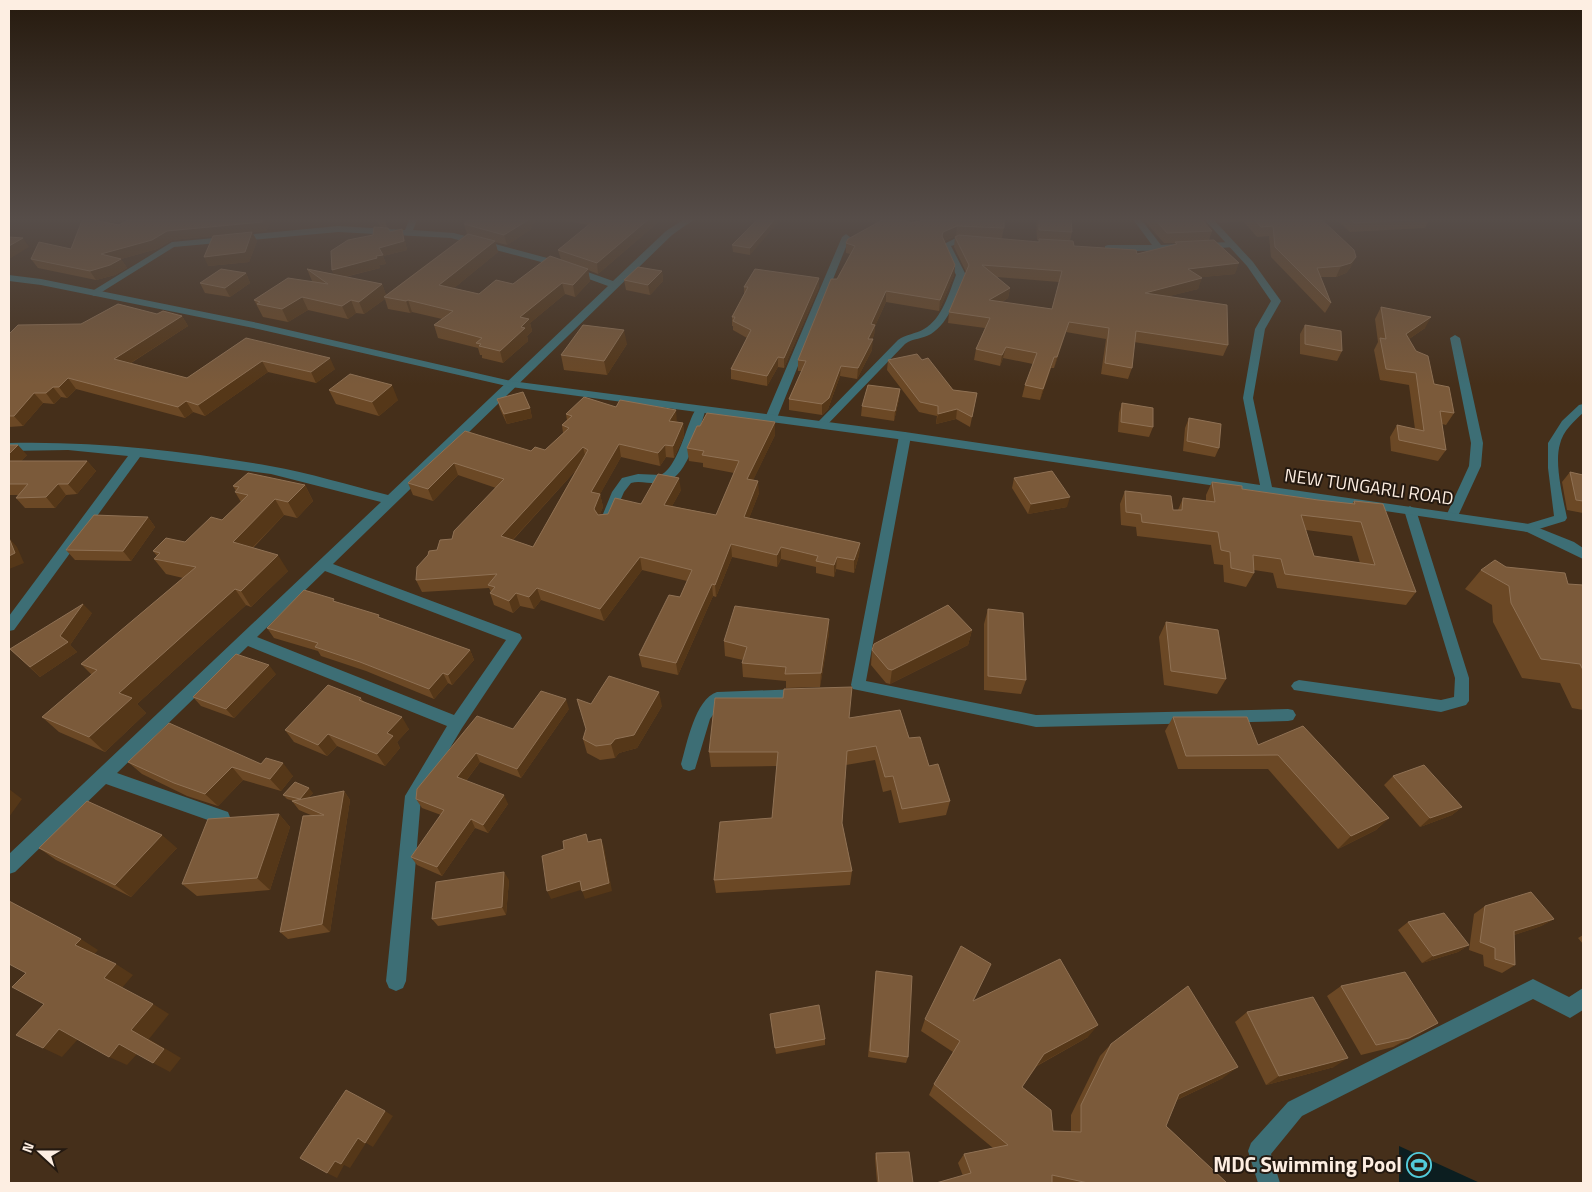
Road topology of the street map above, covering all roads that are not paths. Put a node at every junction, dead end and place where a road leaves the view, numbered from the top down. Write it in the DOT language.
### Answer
graph roads {
  1 [pos="125,274"];
  2 [pos="581,274"];
  3 [pos="627,274"];
  4 [pos="831,274"];
  5 [pos="960,274"];
  6 [pos="1257,274"];
  7 [pos="9,278"];
  8 [pos="614,286"];
  9 [pos="94,293"];
  10 [pos="1455,338"];
  11 [pos="511,384"];
  12 [pos="1583,407"];
  13 [pos="700,409"];
  14 [pos="771,418"];
  15 [pos="821,425"];
  16 [pos="905,436"];
  17 [pos="9,447"];
  18 [pos="137,452"];
  19 [pos="1267,490"];
  20 [pos="390,500"];
  21 [pos="1410,510"];
  22 [pos="1452,516"];
  23 [pos="605,522"];
  24 [pos="1529,528"];
  25 [pos="1583,554"];
  26 [pos="323,565"];
  27 [pos="9,626"];
  28 [pos="246,639"];
  29 [pos="858,686"];
  30 [pos="1300,686"];
  31 [pos="840,690"];
  32 [pos="812,695"];
  33 [pos="1288,715"];
  34 [pos="457,724"];
  35 [pos="689,764"];
  36 [pos="103,776"];
  37 [pos="222,817"];
  38 [pos="9,866"];
  39 [pos="396,981"];
  40 [pos="1583,998"];
  41 [pos="1269,1183"];
  1 -- 9 [label="street"];
  2 -- 8 [label="street"];
  3 -- 8 [label="street"];
  4 -- 14 [label="street"];
  5 -- 15 [label="street"];
  6 -- 19 [label="street, NEW TUNGARLI ROAD"];
  7 -- 9 [label="street"];
  8 -- 11 [label="street"];
  9 -- 11 [label="street"];
  10 -- 22 [label="street"];
  11 -- 13 [label="street"];
  11 -- 20 [label="street"];
  12 -- 24 [label="street"];
  13 -- 14 [label="street"];
  13 -- 23 [label="street"];
  14 -- 15 [label="street"];
  15 -- 16 [label="street"];
  16 -- 19 [label="street"];
  16 -- 29 [label="street"];
  17 -- 18 [label="street"];
  18 -- 20 [label="street"];
  18 -- 27 [label="street"];
  19 -- 21 [label="street, NEW TUNGARLI ROAD"];
  20 -- 26 [label="street"];
  21 -- 22 [label="street, NEW TUNGARLI ROAD"];
  21 -- 30 [label="street"];
  22 -- 24 [label="street, NEW TUNGARLI ROAD"];
  24 -- 25 [label="street, NEW TUNGARLI ROAD"];
  26 -- 28 [label="street"];
  26 -- 34 [label="street"];
  28 -- 34 [label="street"];
  28 -- 36 [label="street"];
  29 -- 31 [label="street"];
  29 -- 33 [label="street"];
  32 -- 35 [label="street"];
  34 -- 39 [label="street"];
  36 -- 37 [label="street"];
  36 -- 38 [label="street"];
  40 -- 41 [label="street"];
}
